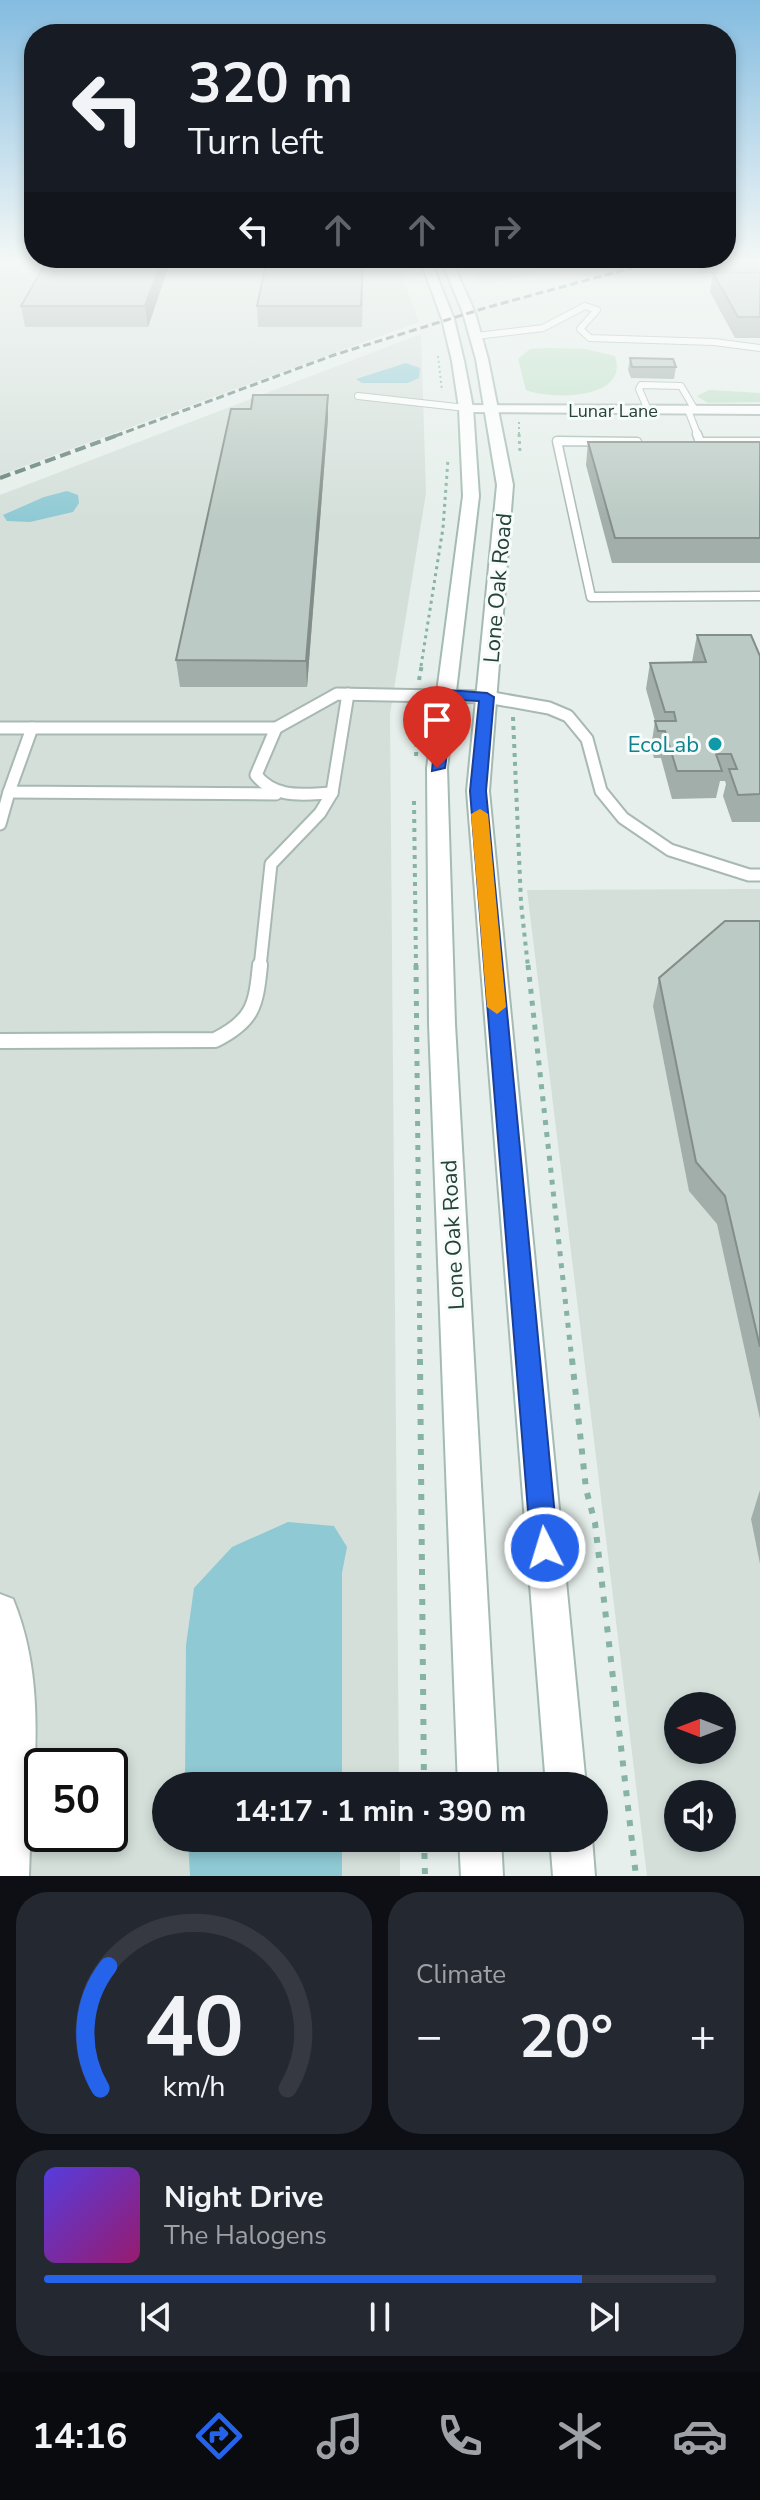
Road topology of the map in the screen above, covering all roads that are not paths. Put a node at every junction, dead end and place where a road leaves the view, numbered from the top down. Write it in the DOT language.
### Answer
graph roads {
  1 [pos="454,347"];
  2 [pos="478,347"];
  3 [pos="358,396"];
  4 [pos="466,408"];
  5 [pos="648,410"];
  6 [pos="692,410"];
  7 [pos="760,410"];
  8 [pos="491,411"];
  9 [pos="644,442"];
  10 [pos="686,442"];
  11 [pos="700,442"];
  12 [pos="760,442"];
  13 [pos="760,596"];
  14 [pos="348,694"];
  15 [pos="447,695"];
  16 [pos="500,700"];
  17 [pos="0,728"];
  18 [pos="32,728"];
  19 [pos="276,728"];
  20 [pos="9,792"];
  21 [pos="332,793"];
  22 [pos="276,794"];
  23 [pos="0,824"];
  24 [pos="760,875"];
  25 [pos="0,1041"];
  26 [pos="0,1612"];
  27 [pos="477,1772"];
  28 [pos="565,1772"];
  29 [pos="481,1852"];
  30 [pos="572,1852"];
  31 [pos="8,1876"];
  32 [pos="482,1876"];
  33 [pos="574,1876"];
  1 -- 4 [label="main road, Lone Oak Road"];
  2 -- 8 [label="main road, Lone Oak Road"];
  3 -- 4 [label="lane"];
  4 -- 8 [label="main road, Lunar Lane"];
  4 -- 15 [label="main road, Lone Oak Road"];
  5 -- 6 [label="main road, Lunar Lane"];
  5 -- 6 [label="lane"];
  5 -- 8 [label="main road, Lunar Lane"];
  6 -- 7 [label="main road, Lunar Lane"];
  6 -- 11 [label="lane"];
  8 -- 16 [label="main road, Lone Oak Road"];
  9 -- 13 [label="lane"];
  10 -- 11 [label="lane"];
  11 -- 12 [label="lane"];
  14 -- 15 [label="lane"];
  14 -- 19 [label="lane"];
  14 -- 21 [label="lane"];
  15 -- 16 [label="lane"];
  15 -- 27 [label="main road, Lone Oak Road"];
  16 -- 24 [label="lane"];
  16 -- 28 [label="main road, Lone Oak Road"];
  17 -- 18 [label="lane"];
  18 -- 19 [label="lane"];
  18 -- 20 [label="lane"];
  19 -- 22 [label="lane"];
  20 -- 22 [label="lane"];
  20 -- 23 [label="lane"];
  21 -- 22 [label="lane"];
  21 -- 25 [label="lane"];
  26 -- 31 [label="main road"];
  29 -- 32 [label="main road"];
  30 -- 33 [label="main road"];
}
